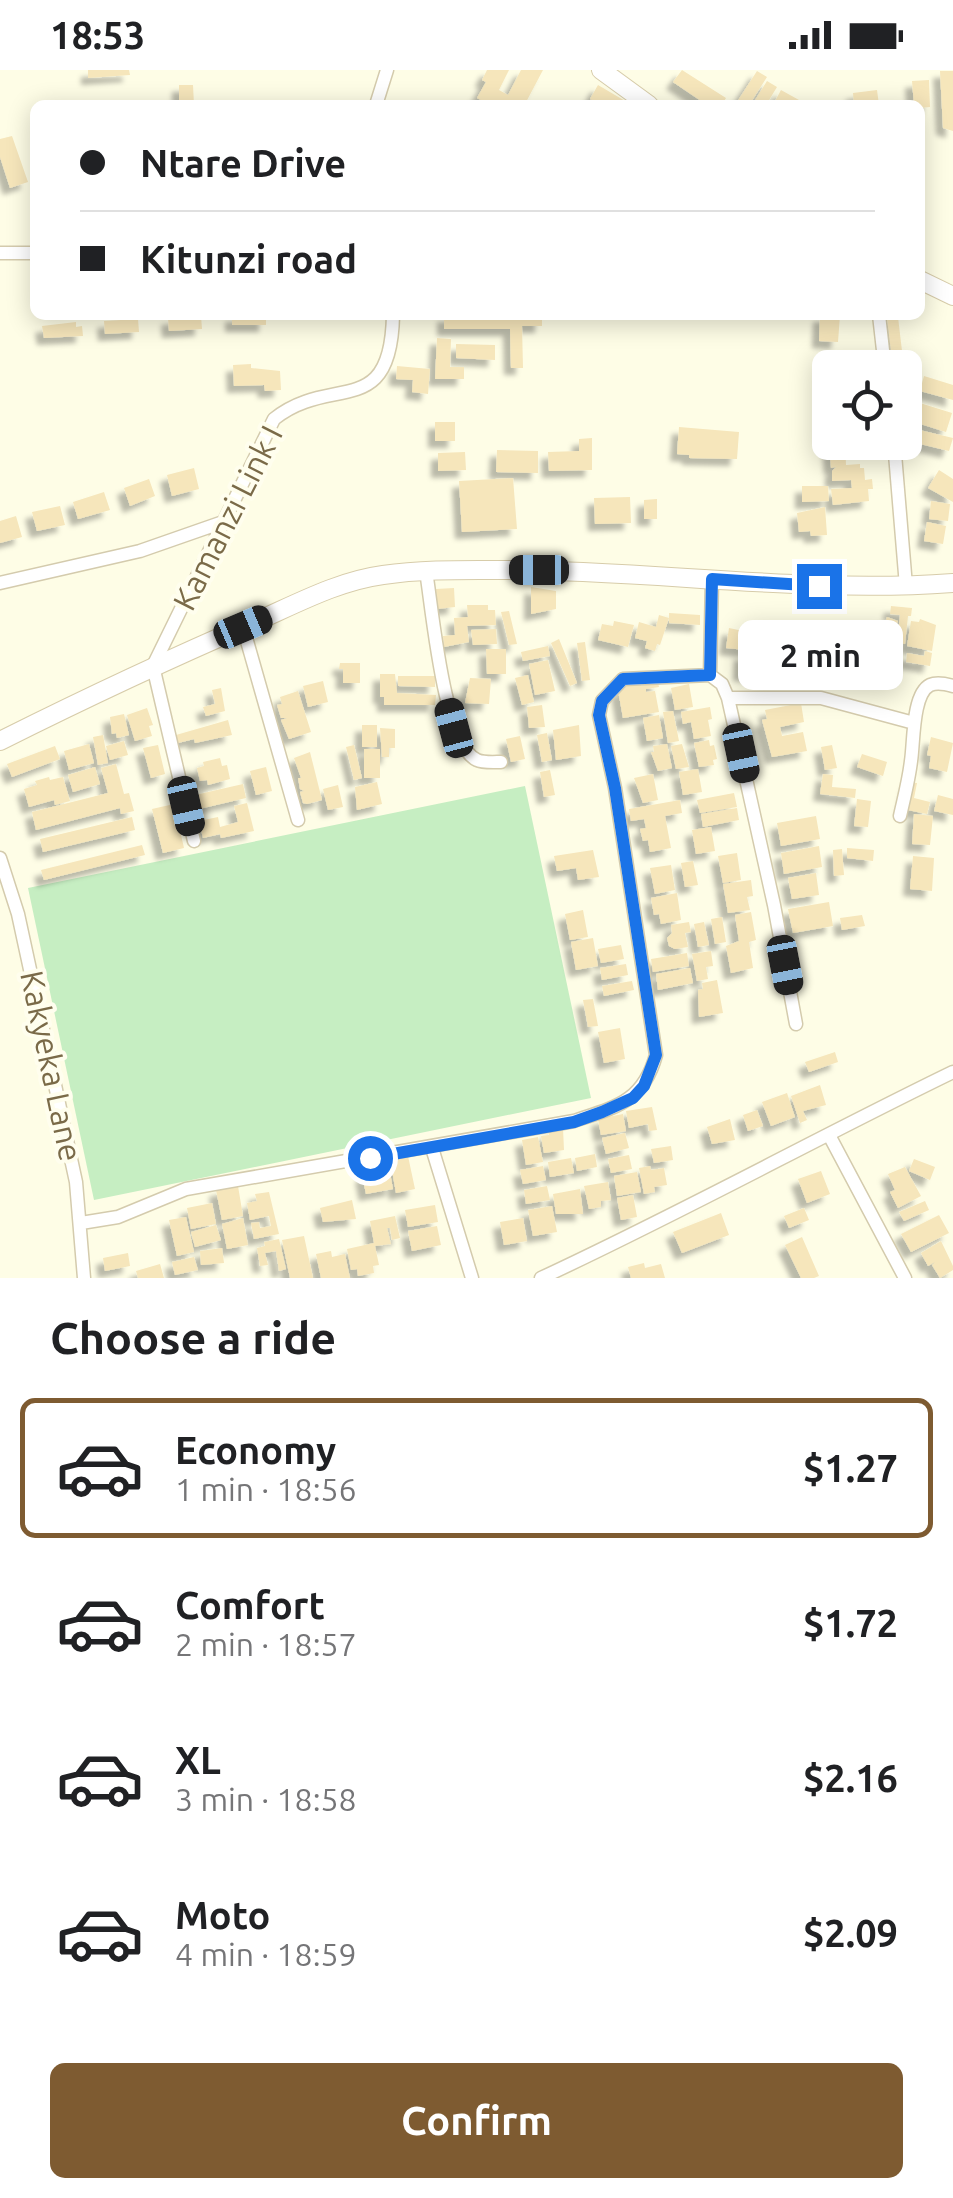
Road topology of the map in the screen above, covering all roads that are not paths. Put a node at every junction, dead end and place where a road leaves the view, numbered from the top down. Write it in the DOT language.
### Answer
graph roads {
  1 [pos="387,70"];
  2 [pos="602,70"];
  3 [pos="378,100"];
  4 [pos="642,100"];
  5 [pos="0,253"];
  6 [pos="30,253"];
  7 [pos="925,282"];
  8 [pos="953,296"];
  9 [pos="392,320"];
  10 [pos="880,320"];
  11 [pos="884,350"];
  12 [pos="896,460"];
  13 [pos="226,521"];
  14 [pos="426,571"];
  15 [pos="712,579"];
  16 [pos="953,583"];
  17 [pos="0,584"];
  18 [pos="906,586"];
  19 [pos="243,627"];
  20 [pos="152,666"];
  21 [pos="710,675"];
  22 [pos="953,686"];
  23 [pos="728,698"];
  24 [pos="914,723"];
  25 [pos="0,741"];
  26 [pos="501,762"];
  27 [pos="900,816"];
  28 [pos="298,820"];
  29 [pos="194,841"];
  30 [pos="0,858"];
  31 [pos="6,887"];
  32 [pos="796,1024"];
  33 [pos="953,1072"];
  34 [pos="828,1134"];
  35 [pos="432,1148"];
  36 [pos="81,1223"];
  37 [pos="84,1278"];
  38 [pos="472,1278"];
  39 [pos="541,1278"];
  40 [pos="905,1278"];
  1 -- 3 [label="street"];
  2 -- 4 [label="street"];
  5 -- 6 [label="street"];
  7 -- 8 [label="street"];
  9 -- 13 [label="street, Kamanzi Link I"];
  10 -- 11 [label="street"];
  12 -- 18 [label="street"];
  13 -- 17 [label="street"];
  13 -- 20 [label="street, Kamanzi Link I"];
  14 -- 15 [label="street"];
  14 -- 19 [label="street"];
  14 -- 26 [label="street"];
  15 -- 18 [label="street"];
  15 -- 21 [label="street"];
  16 -- 18 [label="street"];
  19 -- 20 [label="street"];
  19 -- 28 [label="street"];
  20 -- 25 [label="street"];
  20 -- 29 [label="street"];
  21 -- 23 [label="street"];
  21 -- 35 [label="street"];
  22 -- 24 [label="street"];
  23 -- 24 [label="street"];
  23 -- 32 [label="street"];
  24 -- 27 [label="street"];
  30 -- 31 [label="street, Kakyeka Lane"];
  31 -- 36 [label="street, Kakyeka Lane"];
  33 -- 34 [label="street"];
  34 -- 39 [label="street"];
  34 -- 40 [label="street"];
  35 -- 36 [label="street"];
  35 -- 38 [label="street"];
  36 -- 37 [label="street, Kakyeka Lane"];
}
